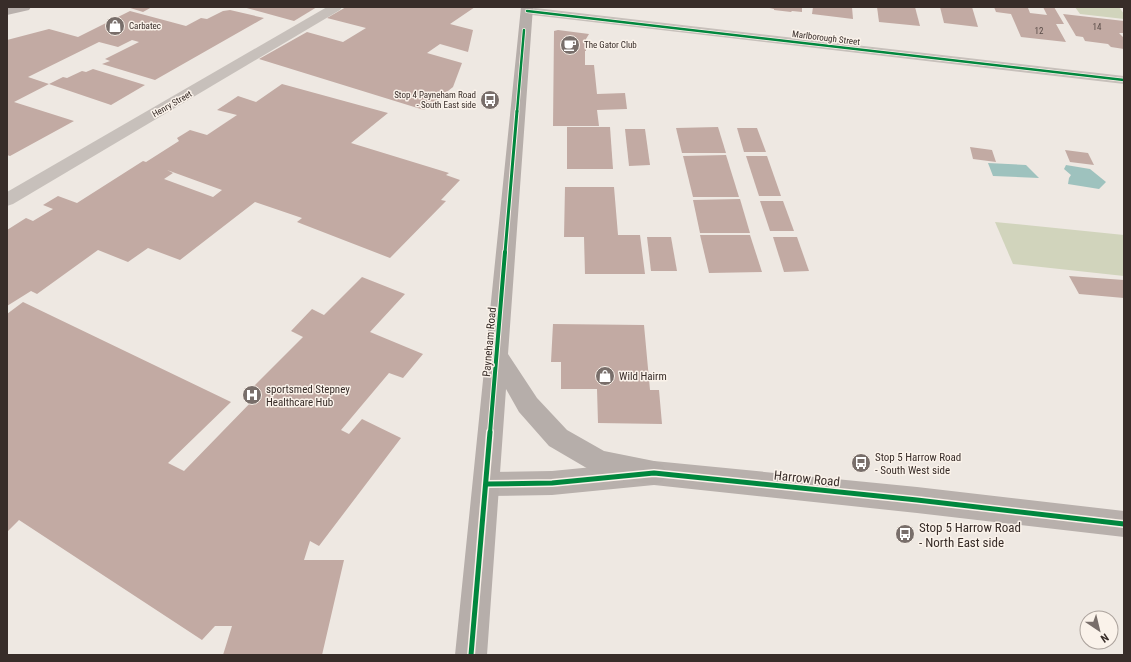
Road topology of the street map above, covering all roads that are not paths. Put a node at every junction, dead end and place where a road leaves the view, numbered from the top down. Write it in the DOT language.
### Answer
graph roads {
  1 [pos="25,7"];
  2 [pos="336,7"];
  3 [pos="527,9"];
  4 [pos="7,11"];
  5 [pos="1124,80"];
  6 [pos="7,200"];
  7 [pos="497,355"];
  8 [pos="654,473"];
  9 [pos="487,484"];
  10 [pos="1124,524"];
  11 [pos="471,655"];
  1 -- 4 [label="street"];
  2 -- 6 [label="street, Henry Street"];
  3 -- 5 [label="street, Marlborough Street"];
  3 -- 7 [label="main road, Payneham Road"];
  7 -- 8 [label="main road"];
  7 -- 9 [label="main road, Payneham Road"];
  8 -- 9 [label="street, Harrow Road"];
  8 -- 10 [label="street, Harrow Road"];
  9 -- 11 [label="main road, Payneham Road"];
}
